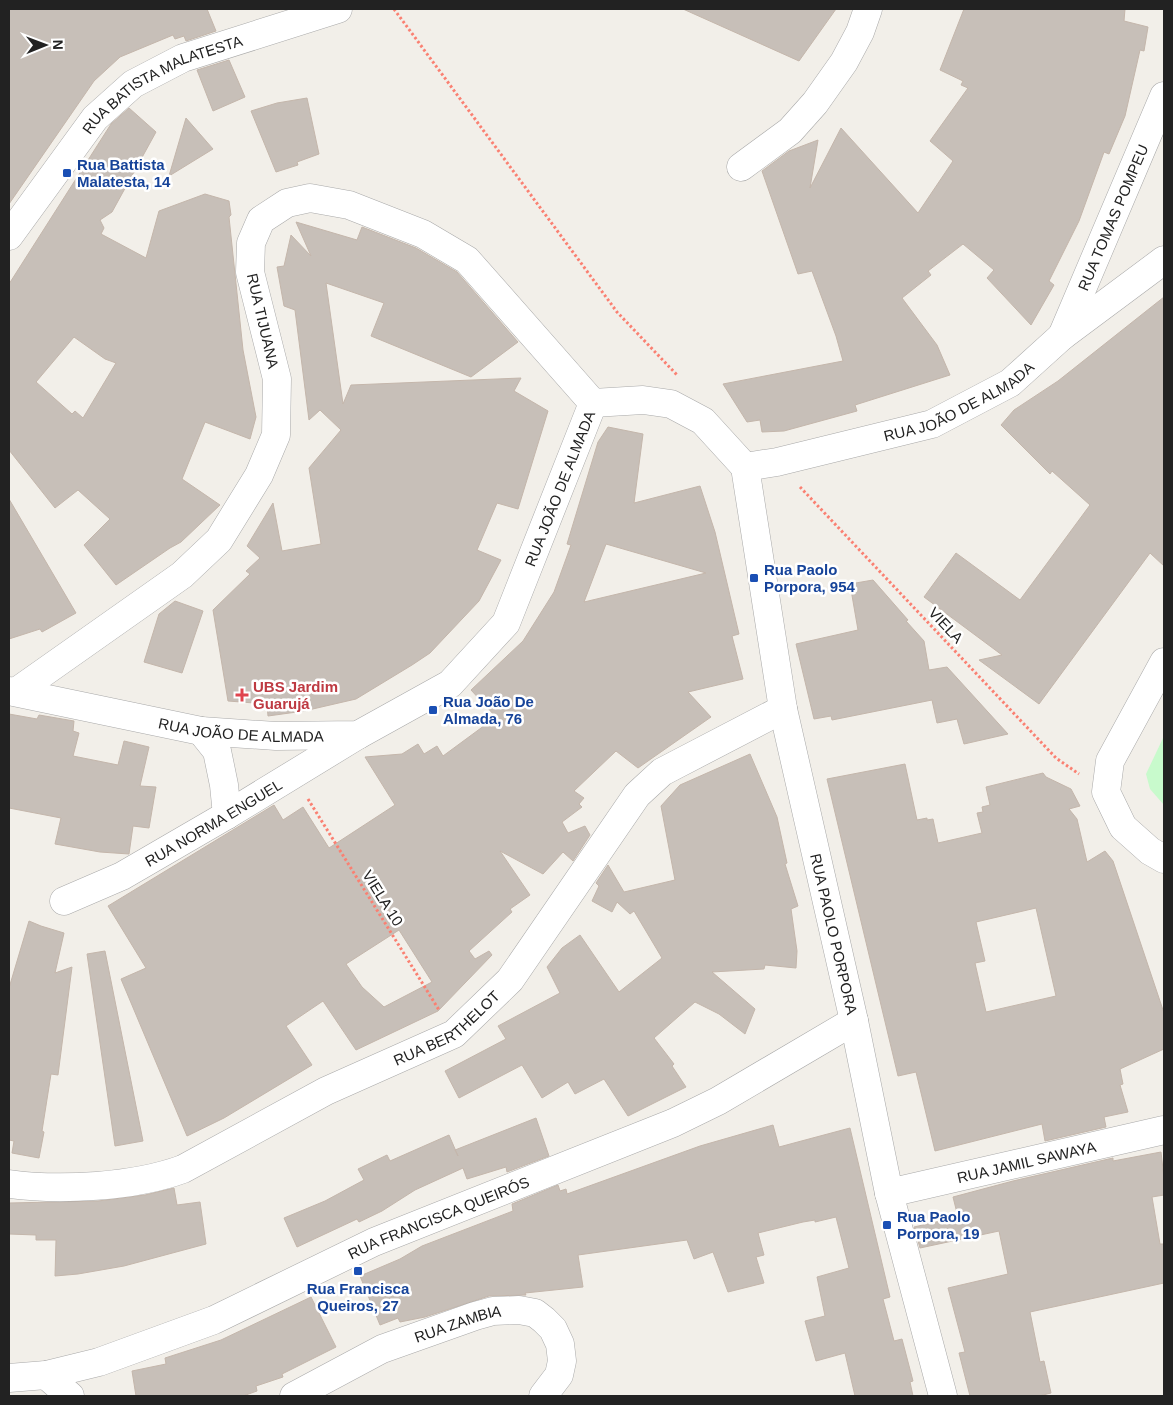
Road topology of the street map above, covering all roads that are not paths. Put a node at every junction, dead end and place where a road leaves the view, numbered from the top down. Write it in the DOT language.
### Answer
graph roads {
  1 [pos="338,9"];
  2 [pos="868,9"];
  3 [pos="1164,100"];
  4 [pos="740,167"];
  5 [pos="9,236"];
  6 [pos="1164,260"];
  7 [pos="1062,336"];
  8 [pos="593,403"];
  9 [pos="745,468"];
  10 [pos="1164,662"];
  11 [pos="12,692"];
  12 [pos="783,709"];
  13 [pos="201,732"];
  14 [pos="358,735"];
  15 [pos="227,815"];
  16 [pos="1164,859"];
  17 [pos="64,901"];
  18 [pos="854,1021"];
  19 [pos="1164,1130"];
  20 [pos="9,1184"];
  21 [pos="889,1193"];
  22 [pos="46,1374"];
  23 [pos="9,1378"];
  24 [pos="70,1396"];
  25 [pos="294,1396"];
  26 [pos="543,1396"];
  27 [pos="943,1396"];
  1 -- 5 [label="street, RUA BATISTA MALATESTA"];
  2 -- 4 [label="street"];
  3 -- 7 [label="street, RUA TOMAS POMPEU"];
  6 -- 7 [label="street, RUA JOÃO DE ALMADA"];
  7 -- 9 [label="street, RUA JOÃO DE ALMADA"];
  8 -- 9 [label="street, RUA JOÃO DE ALMADA"];
  8 -- 11 [label="street, RUA TIJUANA"];
  8 -- 14 [label="street, RUA JOÃO DE ALMADA"];
  9 -- 12 [label="street, RUA PAOLO PORPORA"];
  10 -- 16 [label="street"];
  11 -- 13 [label="street, RUA JOÃO DE ALMADA"];
  12 -- 18 [label="street, RUA PAOLO PORPORA"];
  12 -- 20 [label="street, RUA BERTHELOT"];
  13 -- 14 [label="street, RUA JOÃO DE ALMADA"];
  13 -- 15 [label="street"];
  14 -- 15 [label="street, RUA NORMA ENGUEL"];
  15 -- 17 [label="street, RUA NORMA ENGUEL"];
  18 -- 21 [label="street, RUA PAOLO PORPORA"];
  18 -- 22 [label="street, RUA FRANCISCA QUEIRÓS"];
  19 -- 21 [label="street, RUA JAMIL SAWAYA"];
  21 -- 27 [label="street, RUA PAOLO PORPORA"];
  22 -- 23 [label="street, RUA FRANCISCA QUEIRÓS"];
  22 -- 24 [label="street"];
  25 -- 26 [label="street, RUA ZAMBIA"];
}
